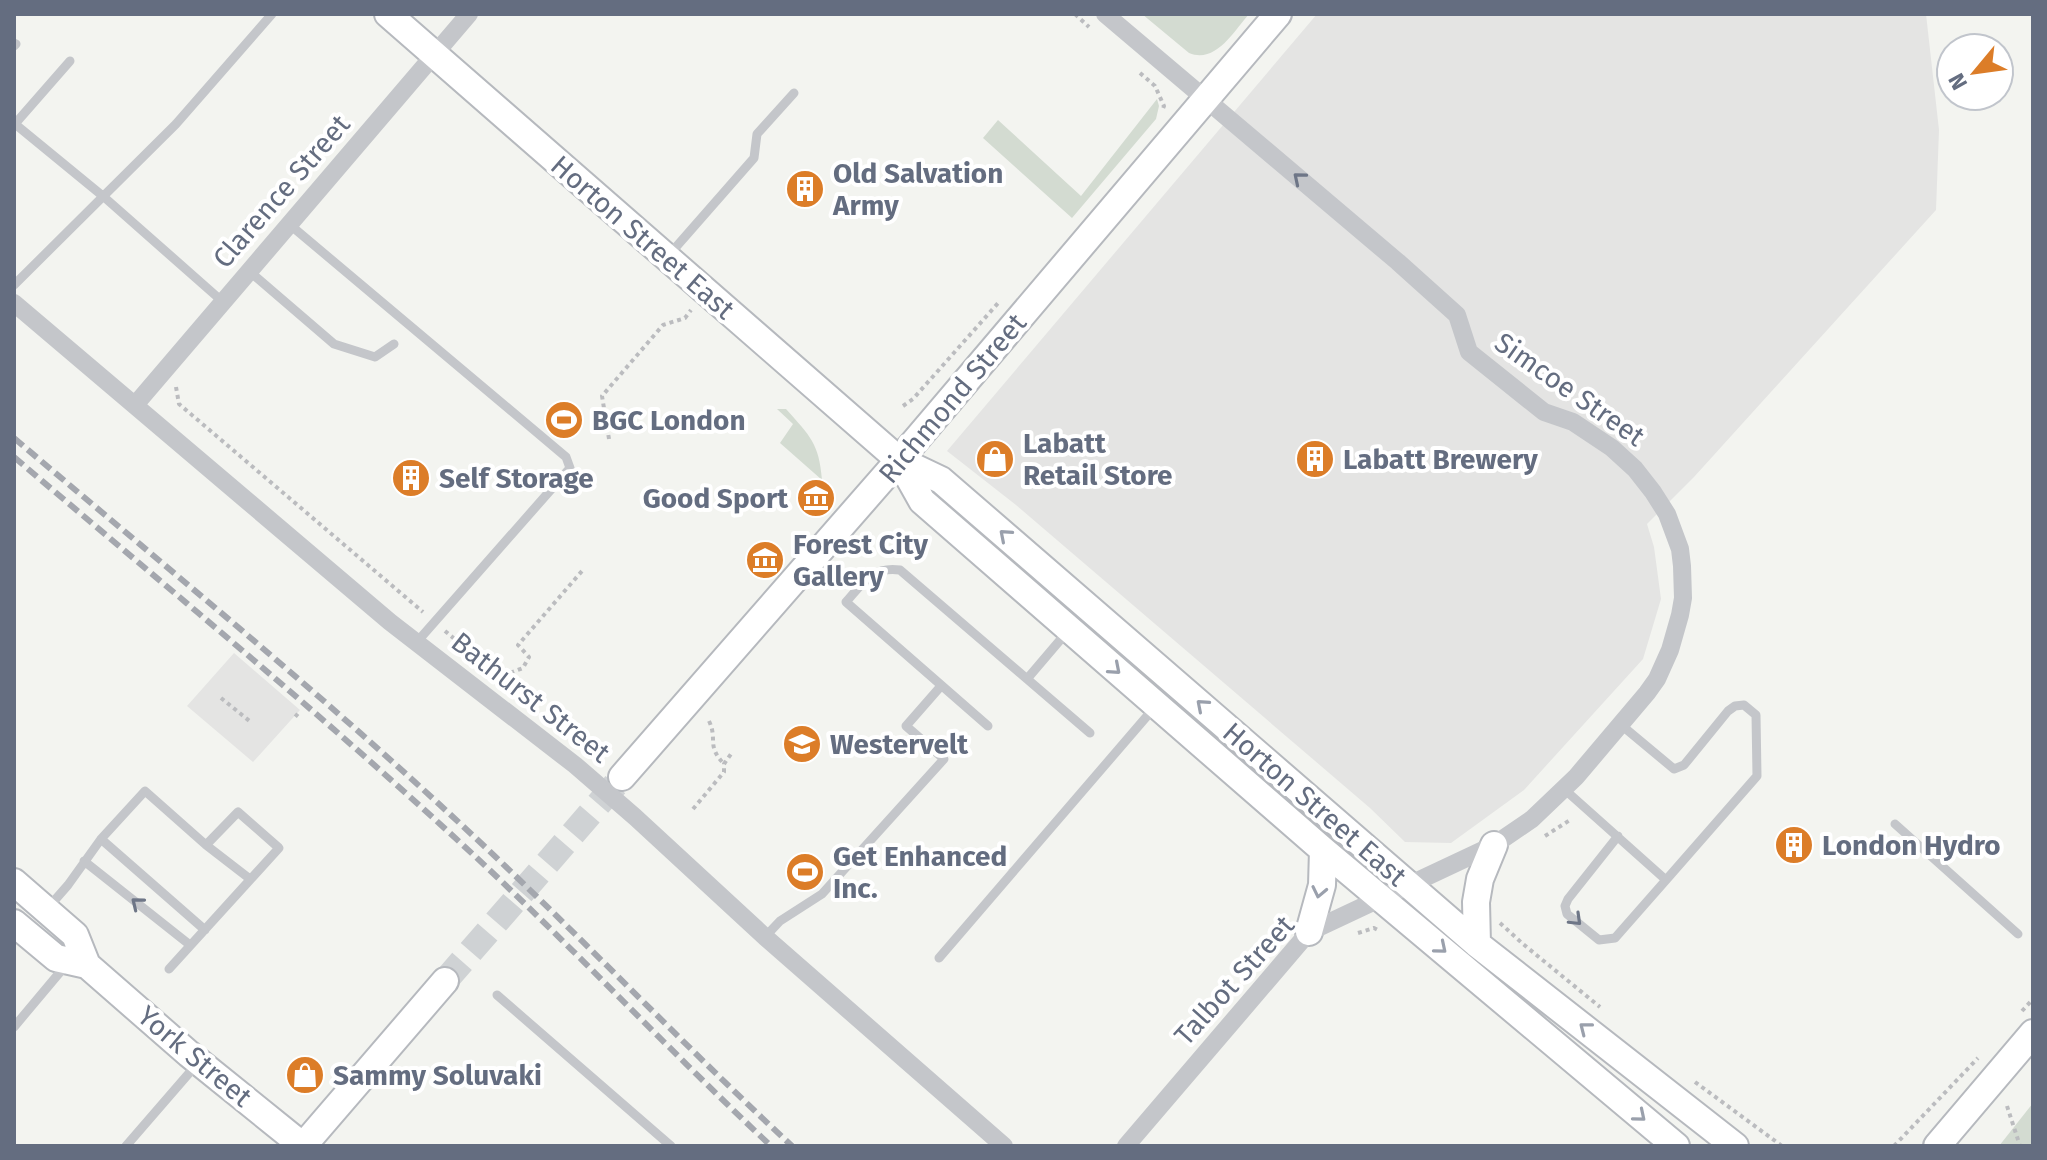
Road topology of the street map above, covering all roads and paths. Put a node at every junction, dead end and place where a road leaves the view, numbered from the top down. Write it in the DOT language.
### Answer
graph roads {
  1 [pos="272,14"];
  2 [pos="388,14"];
  3 [pos="468,14"];
  4 [pos="1075,14"];
  5 [pos="1105,14"];
  6 [pos="1278,14"];
  7 [pos="1098,35"];
  8 [pos="435,54"];
  9 [pos="70,61"];
  10 [pos="1132,65"];
  11 [pos="794,93"];
  12 [pos="1206,99"];
  13 [pos="1159,121"];
  14 [pos="14,124"];
  15 [pos="104,197"];
  16 [pos="289,224"];
  17 [pos="667,257"];
  18 [pos="249,271"];
  19 [pos="14,285"];
  20 [pos="1000,301"];
  21 [pos="223,302"];
  22 [pos="14,303"];
  23 [pos="693,308"];
  24 [pos="394,344"];
  25 [pos="185,376"];
  26 [pos="135,405"];
  27 [pos="903,406"];
  28 [pos="609,439"];
  29 [pos="899,460"];
  30 [pos="582,571"];
  31 [pos="435,621"];
  32 [pos="1069,629"];
  33 [pos="416,643"];
  34 [pos="1027,679"];
  35 [pos="941,686"];
  36 [pos="221,698"];
  37 [pos="1156,705"];
  38 [pos="295,714"];
  39 [pos="301,719"];
  40 [pos="709,721"];
  41 [pos="252,723"];
  42 [pos="1620,724"];
  43 [pos="988,726"];
  44 [pos="1090,733"];
  45 [pos="731,754"];
  46 [pos="724,764"];
  47 [pos="622,777"];
  48 [pos="1564,789"];
  49 [pos="693,809"];
  50 [pos="1570,820"];
  51 [pos="1895,824"];
  52 [pos="1618,836"];
  53 [pos="101,839"];
  54 [pos="1535,844"];
  55 [pos="206,845"];
  56 [pos="1494,845"];
  57 [pos="1323,850"];
  58 [pos="84,861"];
  59 [pos="250,879"];
  60 [pos="1666,880"];
  61 [pos="14,882"];
  62 [pos="1409,885"];
  63 [pos="1381,898"];
  64 [pos="47,910"];
  65 [pos="1498,912"];
  66 [pos="14,923"];
  67 [pos="205,930"];
  68 [pos="1309,932"];
  69 [pos="1383,932"];
  70 [pos="1352,934"];
  71 [pos="2018,934"];
  72 [pos="765,937"];
  73 [pos="1477,944"];
  74 [pos="190,945"];
  75 [pos="939,958"];
  76 [pos="78,963"];
  77 [pos="169,969"];
  78 [pos="445,981"];
  79 [pos="497,995"];
  80 [pos="2033,999"];
  81 [pos="1608,1013"];
  82 [pos="14,1027"];
  83 [pos="2023,1033"];
  84 [pos="1985,1050"];
  85 [pos="199,1062"];
  86 [pos="1694,1081"];
  87 [pos="2007,1106"];
  88 [pos="126,1146"];
  89 [pos="303,1146"];
  90 [pos="671,1146"];
  91 [pos="1004,1146"];
  92 [pos="1126,1146"];
  93 [pos="1676,1146"];
  94 [pos="1735,1146"];
  95 [pos="1782,1146"];
  96 [pos="1894,1146"];
  97 [pos="1937,1146"];
  98 [pos="2020,1146"];
  1 -- 15 [label="lane"];
  2 -- 8 [label="main road, Horton Street East"];
  3 -- 8 [label="street, Clarence Street"];
  4 -- 7 [label="path"];
  5 -- 12 [label="street, Simcoe Street"];
  6 -- 12 [label="main road, Richmond Street"];
  8 -- 16 [label="street, Clarence Street"];
  8 -- 17 [label="main road, Horton Street East"];
  9 -- 14 [label="lane"];
  10 -- 13 [label="path"];
  11 -- 17 [label="lane"];
  12 -- 29 [label="main road, Richmond Street"];
  42 -- 12 [label="street, Simcoe Street, one-way"];
  14 -- 15 [label="lane"];
  15 -- 19 [label="lane"];
  15 -- 21 [label="lane"];
  16 -- 18 [label="street, Clarence Street"];
  16 -- 31 [label="lane"];
  17 -- 29 [label="main road, Horton Street East"];
  18 -- 21 [label="street, Clarence Street"];
  18 -- 24 [label="lane"];
  20 -- 27 [label="path"];
  21 -- 26 [label="street, Clarence Street"];
  22 -- 26 [label="street, Bathurst Street"];
  23 -- 28 [label="path"];
  25 -- 31 [label="path"];
  26 -- 33 [label="street, Bathurst Street"];
  29 -- 32 [label="main road, Horton Street East"];
  29 -- 47 [label="main road, Richmond Street"];
  62 -- 29 [label="main road, Horton Street East, one-way"];
  30 -- 31 [label="path"];
  31 -- 33 [label="lane"];
  32 -- 34 [label="lane"];
  32 -- 37 [label="main road, Horton Street East, one-way"];
  33 -- 72 [label="street, Bathurst Street"];
  34 -- 35 [label="lane"];
  34 -- 44 [label="lane"];
  35 -- 43 [label="lane"];
  35 -- 72 [label="lane"];
  36 -- 41 [label="path"];
  37 -- 57 [label="main road, Horton Street East"];
  37 -- 75 [label="lane"];
  38 -- 39 [label="path"];
  40 -- 46 [label="path"];
  42 -- 48 [label="street, Simcoe Street"];
  42 -- 60 [label="lane"];
  45 -- 46 [label="path"];
  46 -- 49 [label="path"];
  48 -- 52 [label="lane"];
  48 -- 56 [label="street, Simcoe Street"];
  50 -- 54 [label="path"];
  51 -- 71 [label="lane"];
  52 -- 60 [label="lane"];
  52 -- 60 [label="lane, one-way"];
  53 -- 55 [label="lane"];
  53 -- 58 [label="lane"];
  53 -- 67 [label="lane"];
  55 -- 59 [label="lane"];
  55 -- 59 [label="lane"];
  56 -- 62 [label="street, Simcoe Street"];
  56 -- 73 [label="main road"];
  57 -- 63 [label="main road, Horton Street East"];
  57 -- 68 [label="main road, one-way"];
  58 -- 64 [label="lane"];
  74 -- 58 [label="lane, one-way"];
  59 -- 67 [label="lane"];
  61 -- 64 [label="main road, York Street"];
  62 -- 63 [label="street, Talbot Street"];
  62 -- 73 [label="main road, Horton Street East"];
  63 -- 68 [label="street, Talbot Street"];
  63 -- 93 [label="main road, Horton Street East, one-way"];
  64 -- 76 [label="main road, York Street"];
  65 -- 81 [label="path"];
  66 -- 76 [label="main road, York Street"];
  67 -- 74 [label="lane"];
  68 -- 92 [label="street, Talbot Street"];
  69 -- 70 [label="path"];
  72 -- 91 [label="street, Bathurst Street"];
  94 -- 73 [label="main road, Horton Street East, one-way"];
  74 -- 77 [label="lane"];
  76 -- 82 [label="lane"];
  76 -- 85 [label="main road, York Street"];
  78 -- 89 [label="main road"];
  79 -- 90 [label="lane"];
  80 -- 83 [label="path"];
  83 -- 97 [label="main road"];
  84 -- 96 [label="path"];
  85 -- 88 [label="lane"];
  85 -- 89 [label="main road, York Street"];
  86 -- 95 [label="path"];
  87 -- 98 [label="path"];
}
